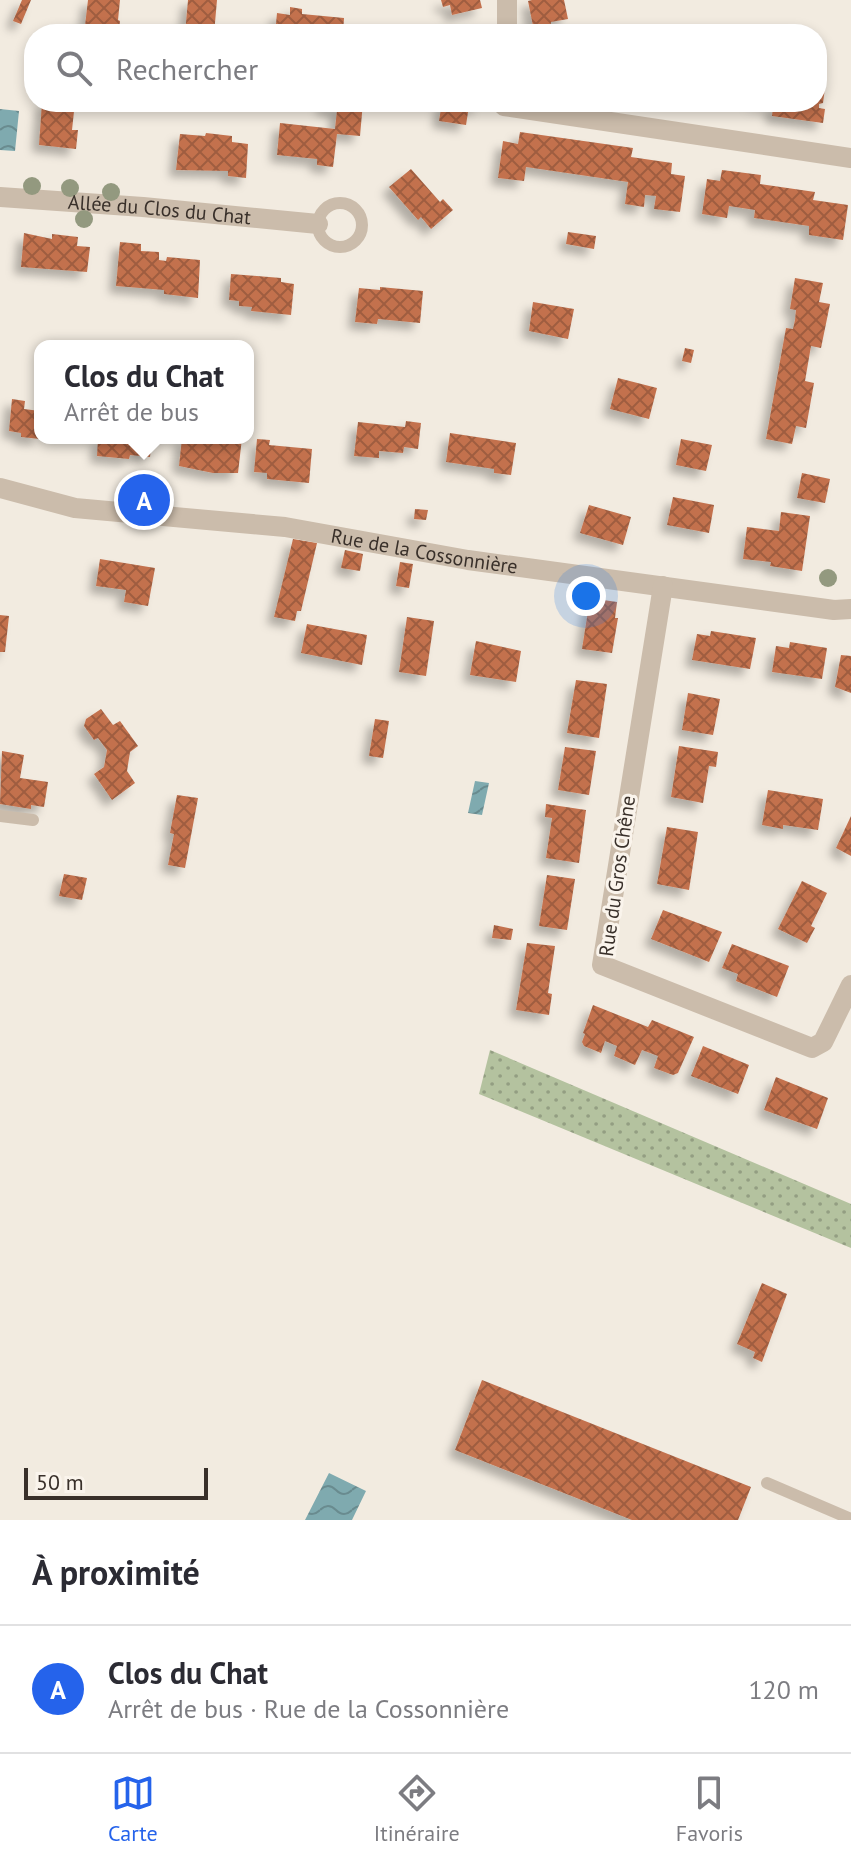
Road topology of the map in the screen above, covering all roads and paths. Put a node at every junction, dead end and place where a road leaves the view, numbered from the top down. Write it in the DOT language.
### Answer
graph roads {
  1 [pos="507,0"];
  2 [pos="507,24"];
  3 [pos="544,112"];
  4 [pos="851,158"];
  5 [pos="0,197"];
  6 [pos="318,224"];
  7 [pos="0,488"];
  8 [pos="663,586"];
  9 [pos="851,609"];
  10 [pos="0,816"];
  11 [pos="33,820"];
  12 [pos="851,985"];
  13 [pos="767,1483"];
  14 [pos="851,1519"];
  1 -- 2 [label="street"];
  3 -- 4 [label="street"];
  5 -- 6 [label="street, Allée du Clos du Chat"];
  7 -- 8 [label="street, Rue de la Cossonnière"];
  8 -- 9 [label="street, Rue de la Cossonnière"];
  8 -- 12 [label="street, Rue du Gros Chêne"];
  10 -- 11 [label="lane"];
  13 -- 14 [label="lane"];
}
